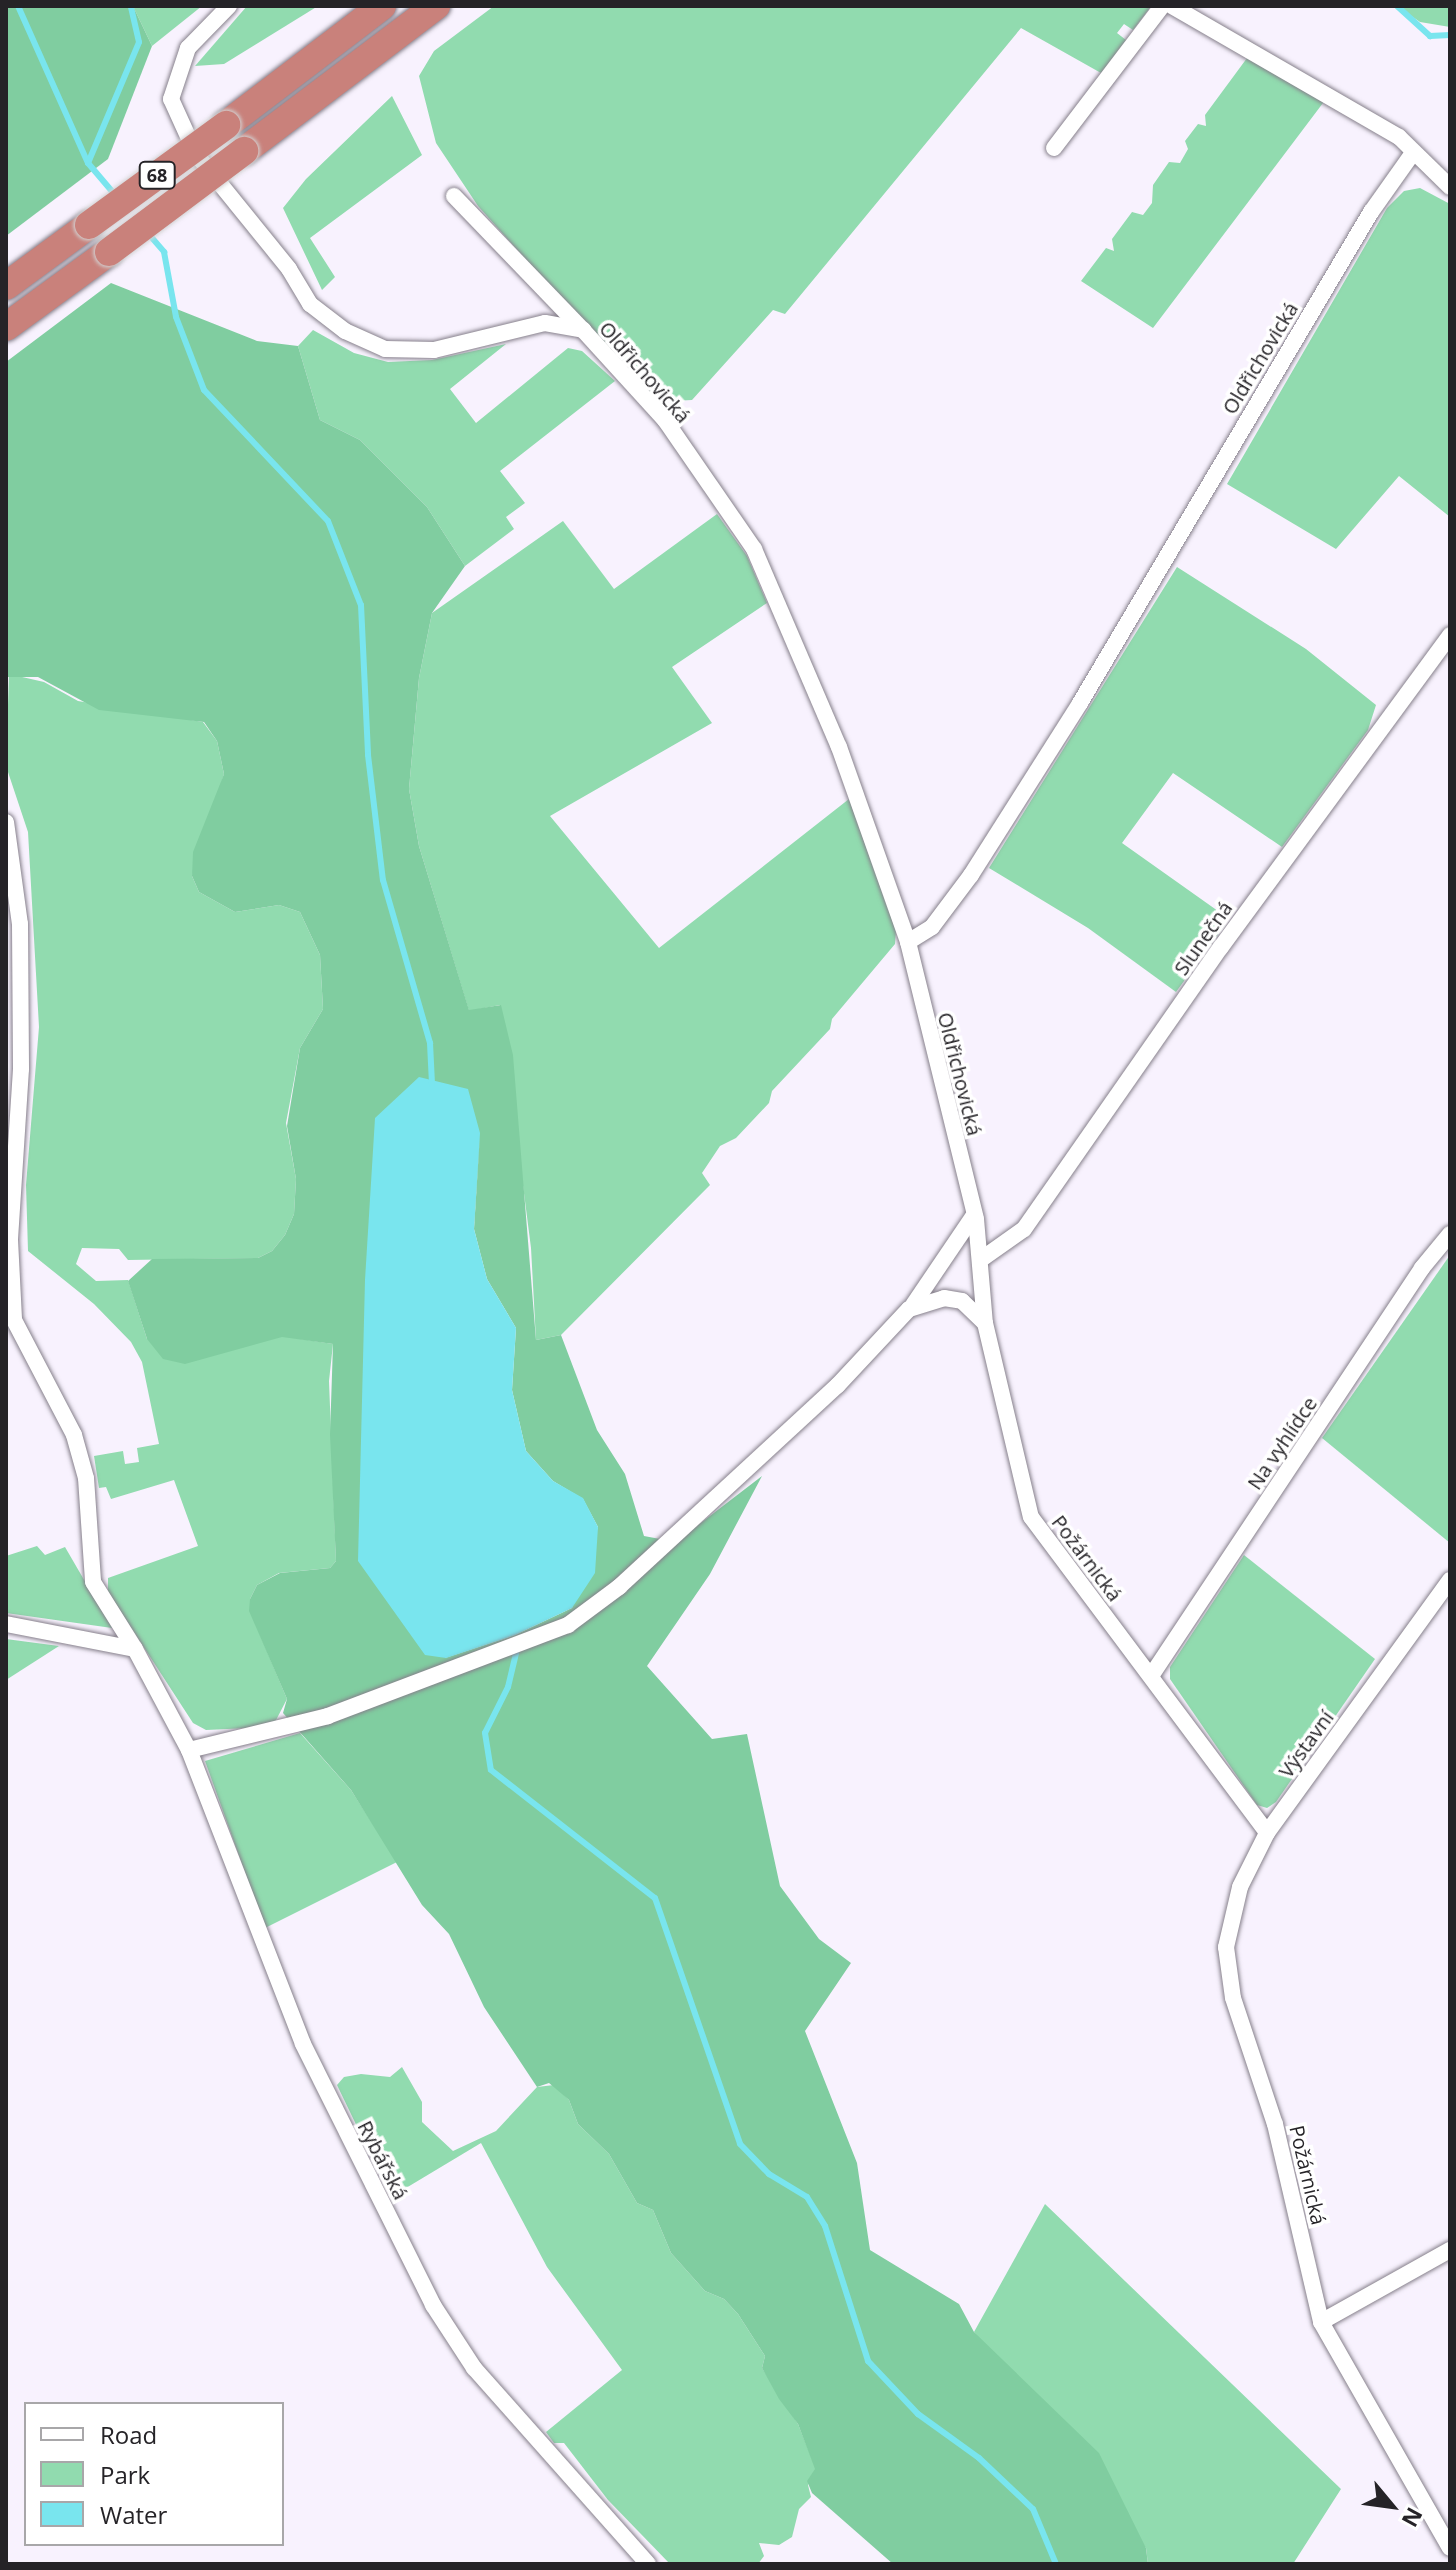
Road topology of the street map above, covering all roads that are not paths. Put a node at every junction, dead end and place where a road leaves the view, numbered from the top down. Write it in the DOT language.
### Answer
graph roads {
  1 [pos="229,6"];
  2 [pos="382,6"];
  3 [pos="436,6"];
  4 [pos="1162,6"];
  5 [pos="1172,6"];
  6 [pos="1054,148"];
  7 [pos="1412,154"];
  8 [pos="1450,187"];
  9 [pos="454,196"];
  10 [pos="6,286"];
  11 [pos="6,327"];
  12 [pos="583,330"];
  13 [pos="1450,635"];
  14 [pos="6,822"];
  15 [pos="908,942"];
  16 [pos="974,1215"];
  17 [pos="1450,1234"];
  18 [pos="983,1258"];
  19 [pos="909,1309"];
  20 [pos="985,1323"];
  21 [pos="1450,1580"];
  22 [pos="6,1624"];
  23 [pos="135,1649"];
  24 [pos="1151,1676"];
  25 [pos="189,1750"];
  26 [pos="1267,1833"];
  27 [pos="1226,1947"];
  28 [pos="1450,2250"];
  29 [pos="1321,2322"];
  30 [pos="1450,2548"];
  31 [pos="648,2564"];
  1 -- 12 [label="street, Oldřichovická"];
  2 -- 10 [label="highway, 68, bridge"];
  3 -- 11 [label="highway, 68, bridge"];
  4 -- 6 [label="street"];
  5 -- 7 [label="street"];
  7 -- 8 [label="street"];
  7 -- 15 [label="street, Oldřichovická"];
  9 -- 12 [label="street"];
  12 -- 15 [label="street, Oldřichovická"];
  13 -- 18 [label="street, Slunečná"];
  14 -- 23 [label="street, Rybářská"];
  15 -- 16 [label="street, Oldřichovická"];
  16 -- 18 [label="street, Požárnická"];
  16 -- 19 [label="street"];
  17 -- 24 [label="street, Na vyhlídce"];
  18 -- 20 [label="street, Požárnická"];
  19 -- 20 [label="street"];
  19 -- 25 [label="street"];
  20 -- 24 [label="street, Požárnická"];
  21 -- 26 [label="street, Výstavní"];
  22 -- 23 [label="street"];
  23 -- 25 [label="street, Rybářská"];
  24 -- 26 [label="street, Požárnická"];
  25 -- 31 [label="street, Rybářská"];
  26 -- 27 [label="street, Výstavní"];
  27 -- 29 [label="street, Požárnická"];
  28 -- 29 [label="street"];
  29 -- 30 [label="street, Požárnická"];
}
